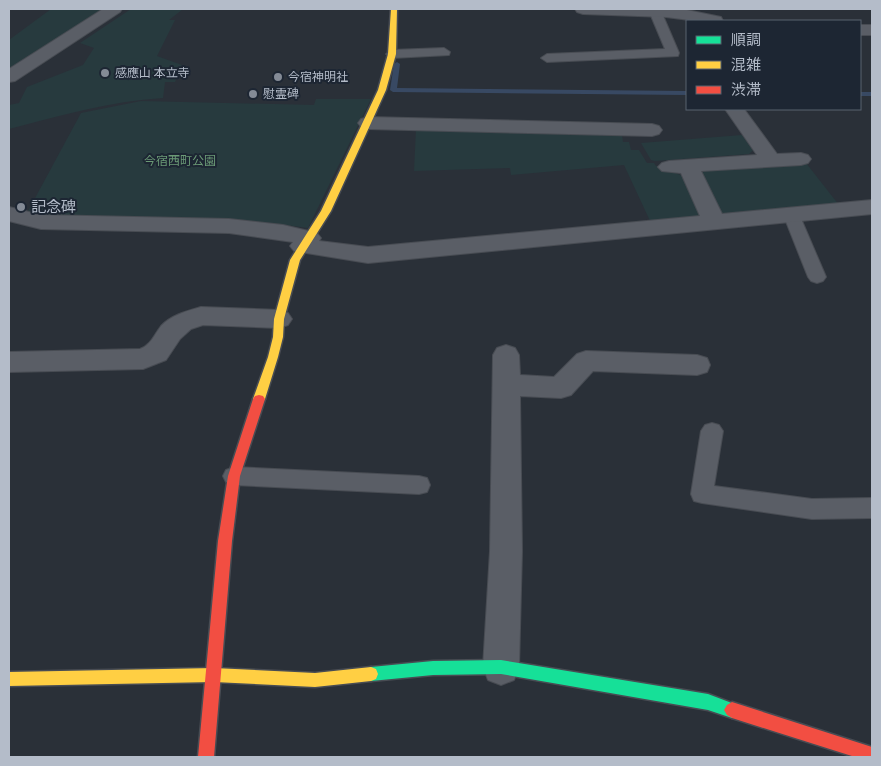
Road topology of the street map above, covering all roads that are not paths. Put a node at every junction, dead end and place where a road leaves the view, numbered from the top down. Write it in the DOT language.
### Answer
graph roads {
  1 [pos="114,9"];
  2 [pos="394,9"];
  3 [pos="583,9"];
  4 [pos="655,11"];
  5 [pos="699,18"];
  6 [pos="444,52"];
  7 [pos="392,54"];
  8 [pos="547,58"];
  9 [pos="9,77"];
  10 [pos="735,110"];
  11 [pos="368,124"];
  12 [pos="652,130"];
  13 [pos="801,159"];
  14 [pos="771,162"];
  15 [pos="872,207"];
  16 [pos="9,214"];
  17 [pos="791,214"];
  18 [pos="714,222"];
  19 [pos="306,242"];
  20 [pos="818,277"];
  21 [pos="279,320"];
  22 [pos="9,362"];
  23 [pos="697,365"];
  24 [pos="712,431"];
  25 [pos="234,476"];
  26 [pos="418,485"];
  27 [pos="872,508"];
  28 [pos="501,666"];
  29 [pos="214,676"];
  30 [pos="9,679"];
  31 [pos="872,755"];
  32 [pos="206,757"];
  1 -- 9 [label="street"];
  2 -- 7 [label="street"];
  3 -- 4 [label="street"];
  4 -- 5 [label="street"];
  4 -- 8 [label="lane"];
  6 -- 7 [label="lane"];
  7 -- 11 [label="street"];
  10 -- 14 [label="street"];
  11 -- 12 [label="street"];
  11 -- 19 [label="street"];
  13 -- 14 [label="street"];
  14 -- 18 [label="street"];
  15 -- 17 [label="street"];
  16 -- 19 [label="street"];
  17 -- 18 [label="street"];
  17 -- 20 [label="lane"];
  18 -- 19 [label="street"];
  19 -- 21 [label="street"];
  21 -- 22 [label="street"];
  21 -- 25 [label="street"];
  23 -- 28 [label="street"];
  24 -- 27 [label="lane"];
  25 -- 26 [label="lane"];
  25 -- 29 [label="street"];
  28 -- 29 [label="street"];
  28 -- 31 [label="street"];
  29 -- 30 [label="street"];
  29 -- 32 [label="street"];
}
